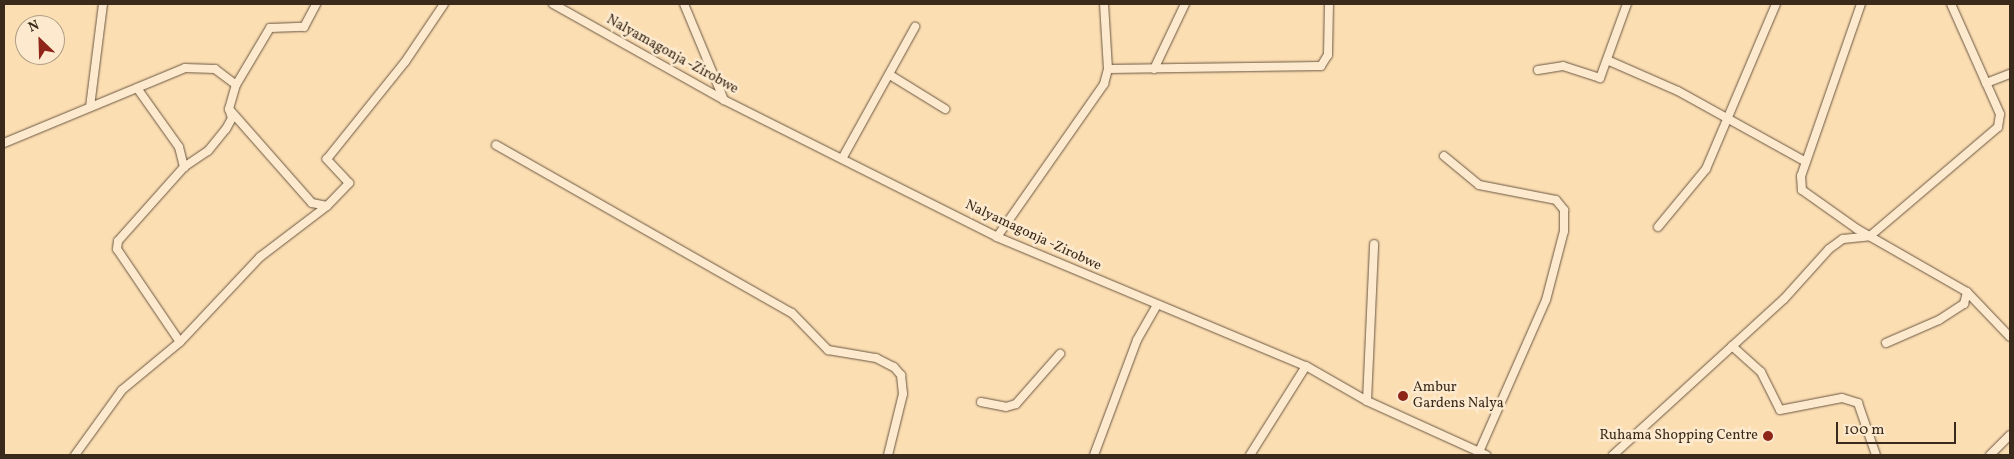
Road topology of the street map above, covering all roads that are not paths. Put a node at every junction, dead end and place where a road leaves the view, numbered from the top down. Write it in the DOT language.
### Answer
graph roads {
  1 [pos="103,4"];
  2 [pos="316,4"];
  3 [pos="444,4"];
  4 [pos="553,4"];
  5 [pos="684,4"];
  6 [pos="1104,4"];
  7 [pos="1185,4"];
  8 [pos="1329,4"];
  9 [pos="1628,4"];
  10 [pos="1776,4"];
  11 [pos="1860,4"];
  12 [pos="1951,4"];
  13 [pos="914,28"];
  14 [pos="1607,60"];
  15 [pos="1108,69"];
  16 [pos="1154,69"];
  17 [pos="1538,70"];
  18 [pos="2010,74"];
  19 [pos="890,75"];
  20 [pos="1986,84"];
  21 [pos="236,85"];
  22 [pos="137,88"];
  23 [pos="724,100"];
  24 [pos="90,107"];
  25 [pos="230,109"];
  26 [pos="946,109"];
  27 [pos="1726,117"];
  28 [pos="4,143"];
  29 [pos="496,145"];
  30 [pos="1444,156"];
  31 [pos="843,157"];
  32 [pos="1806,162"];
  33 [pos="184,167"];
  34 [pos="326,206"];
  35 [pos="1658,227"];
  36 [pos="997,236"];
  37 [pos="1870,236"];
  38 [pos="1374,244"];
  39 [pos="1967,292"];
  40 [pos="1157,305"];
  41 [pos="2010,337"];
  42 [pos="180,342"];
  43 [pos="1886,343"];
  44 [pos="1732,346"];
  45 [pos="1060,354"];
  46 [pos="1306,366"];
  47 [pos="1367,401"];
  48 [pos="981,402"];
  49 [pos="2010,435"];
  50 [pos="1483,454"];
  51 [pos="75,455"];
  52 [pos="888,455"];
  53 [pos="1094,455"];
  54 [pos="1250,455"];
  55 [pos="1613,455"];
  56 [pos="1876,455"];
  57 [pos="1990,455"];
  1 -- 24 [label="street"];
  2 -- 21 [label="street"];
  3 -- 34 [label="street"];
  4 -- 23 [label="street, Nalyamagonja -Zirobwe"];
  5 -- 23 [label="street"];
  6 -- 15 [label="street"];
  7 -- 16 [label="street"];
  8 -- 16 [label="street"];
  9 -- 14 [label="street"];
  10 -- 27 [label="street"];
  11 -- 32 [label="street"];
  12 -- 20 [label="street"];
  13 -- 19 [label="street"];
  14 -- 17 [label="street"];
  14 -- 27 [label="street"];
  15 -- 16 [label="street"];
  15 -- 36 [label="street"];
  18 -- 20 [label="street"];
  19 -- 26 [label="street"];
  19 -- 31 [label="street"];
  20 -- 37 [label="street"];
  21 -- 22 [label="street"];
  21 -- 25 [label="street"];
  22 -- 24 [label="street"];
  22 -- 33 [label="street"];
  23 -- 31 [label="street, Nalyamagonja -Zirobwe"];
  24 -- 28 [label="street"];
  25 -- 33 [label="street"];
  25 -- 34 [label="street"];
  27 -- 32 [label="street"];
  27 -- 35 [label="street"];
  29 -- 52 [label="street"];
  30 -- 50 [label="street"];
  31 -- 36 [label="street, Nalyamagonja -Zirobwe"];
  32 -- 37 [label="street"];
  33 -- 42 [label="street"];
  34 -- 42 [label="street"];
  36 -- 40 [label="street, Nalyamagonja -Zirobwe"];
  37 -- 39 [label="street"];
  37 -- 44 [label="street"];
  38 -- 47 [label="street"];
  39 -- 41 [label="street"];
  39 -- 43 [label="street"];
  40 -- 46 [label="street, Nalyamagonja -Zirobwe"];
  40 -- 53 [label="street"];
  42 -- 51 [label="street"];
  44 -- 55 [label="street"];
  44 -- 56 [label="street"];
  45 -- 48 [label="street"];
  46 -- 47 [label="street, Nalyamagonja -Zirobwe"];
  46 -- 54 [label="street"];
  47 -- 50 [label="street, Nalyamagonja -Zirobwe"];
  49 -- 57 [label="street"];
}
